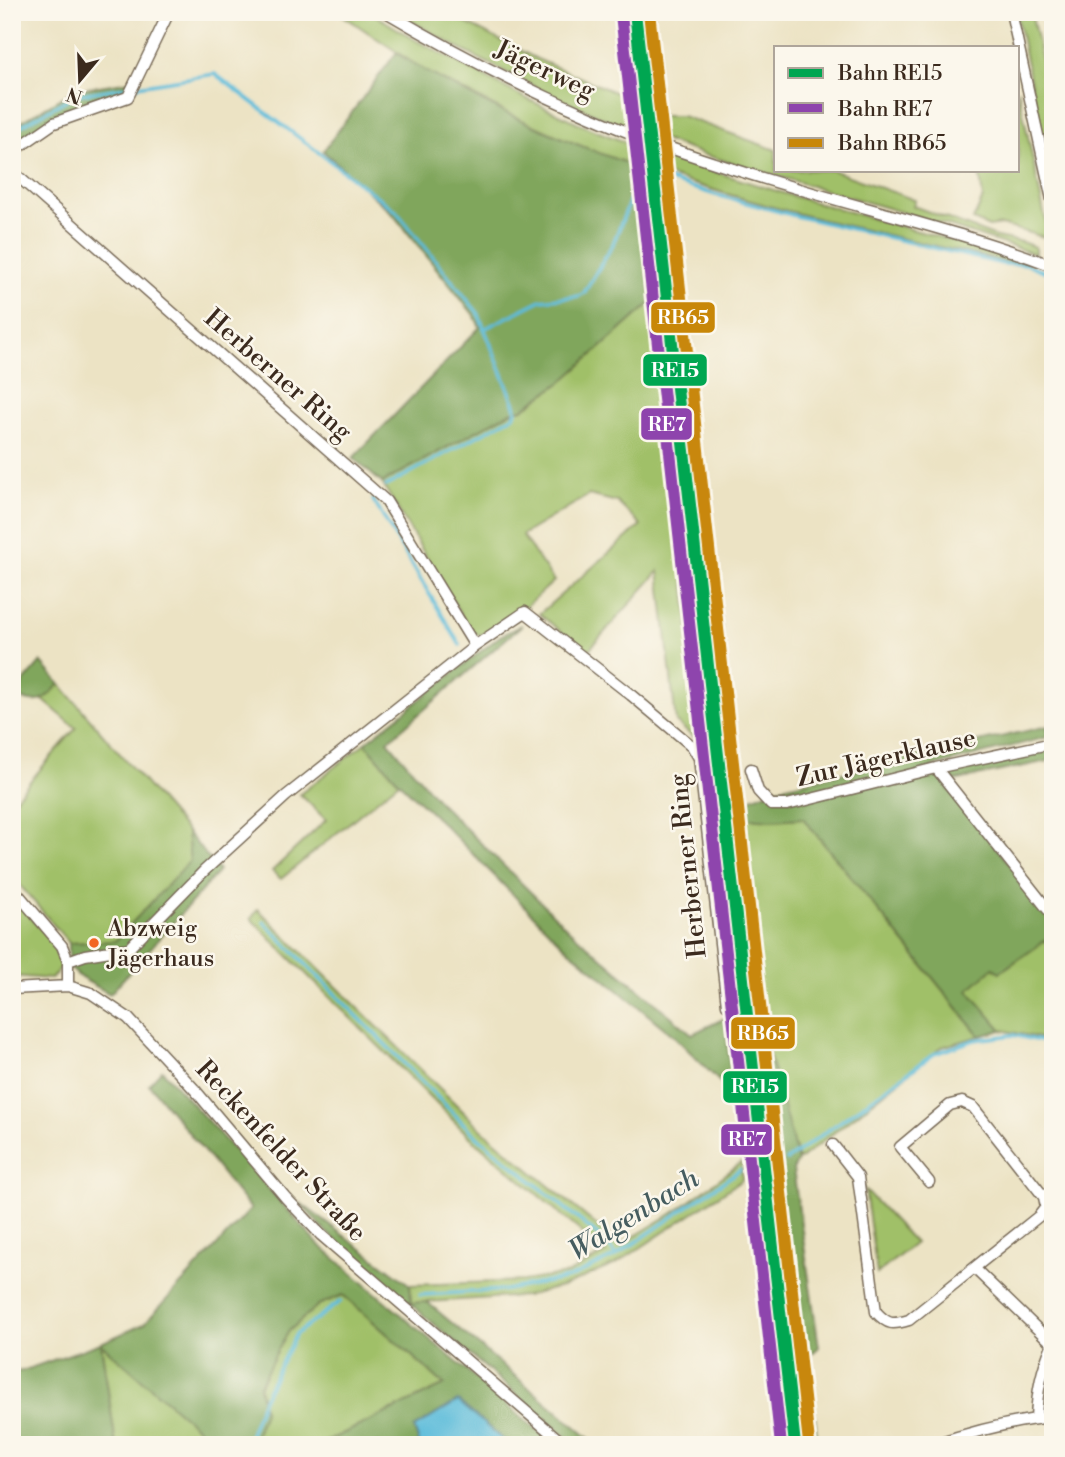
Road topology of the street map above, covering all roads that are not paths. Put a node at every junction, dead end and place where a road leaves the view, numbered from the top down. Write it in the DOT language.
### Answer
graph roads {
  1 [pos="169,12"];
  2 [pos="386,12"];
  3 [pos="1011,12"];
  4 [pos="1018,46"];
  5 [pos="1020,53"];
  6 [pos="12,152"];
  7 [pos="12,171"];
  8 [pos="1053,204"];
  9 [pos="1053,266"];
  10 [pos="475,646"];
  11 [pos="1053,743"];
  12 [pos="936,768"];
  13 [pos="751,769"];
  14 [pos="12,887"];
  15 [pos="1053,916"];
  16 [pos="68,961"];
  17 [pos="68,986"];
  18 [pos="12,989"];
  19 [pos="727,1005"];
  20 [pos="833,1145"];
  21 [pos="929,1182"];
  22 [pos="974,1268"];
  23 [pos="1053,1343"];
  24 [pos="1053,1417"];
  25 [pos="1036,1419"];
  26 [pos="565,1445"];
  27 [pos="932,1445"];
  1 -- 6 [label="street"];
  2 -- 9 [label="street, Jägerweg"];
  3 -- 4 [label="street"];
  5 -- 8 [label="street"];
  7 -- 10 [label="street, Herberner Ring"];
  10 -- 16 [label="street, Herberner Ring"];
  10 -- 19 [label="street, Herberner Ring"];
  11 -- 12 [label="street, Zur Jägerklause"];
  12 -- 13 [label="street, Zur Jägerklause"];
  12 -- 15 [label="street"];
  14 -- 16 [label="street"];
  16 -- 17 [label="street"];
  17 -- 18 [label="street, Reckenfelder Straße"];
  17 -- 26 [label="street, Reckenfelder Straße"];
  20 -- 22 [label="street"];
  21 -- 22 [label="street"];
  22 -- 23 [label="street"];
  23 -- 25 [label="street"];
  24 -- 25 [label="street"];
  25 -- 27 [label="street"];
}
